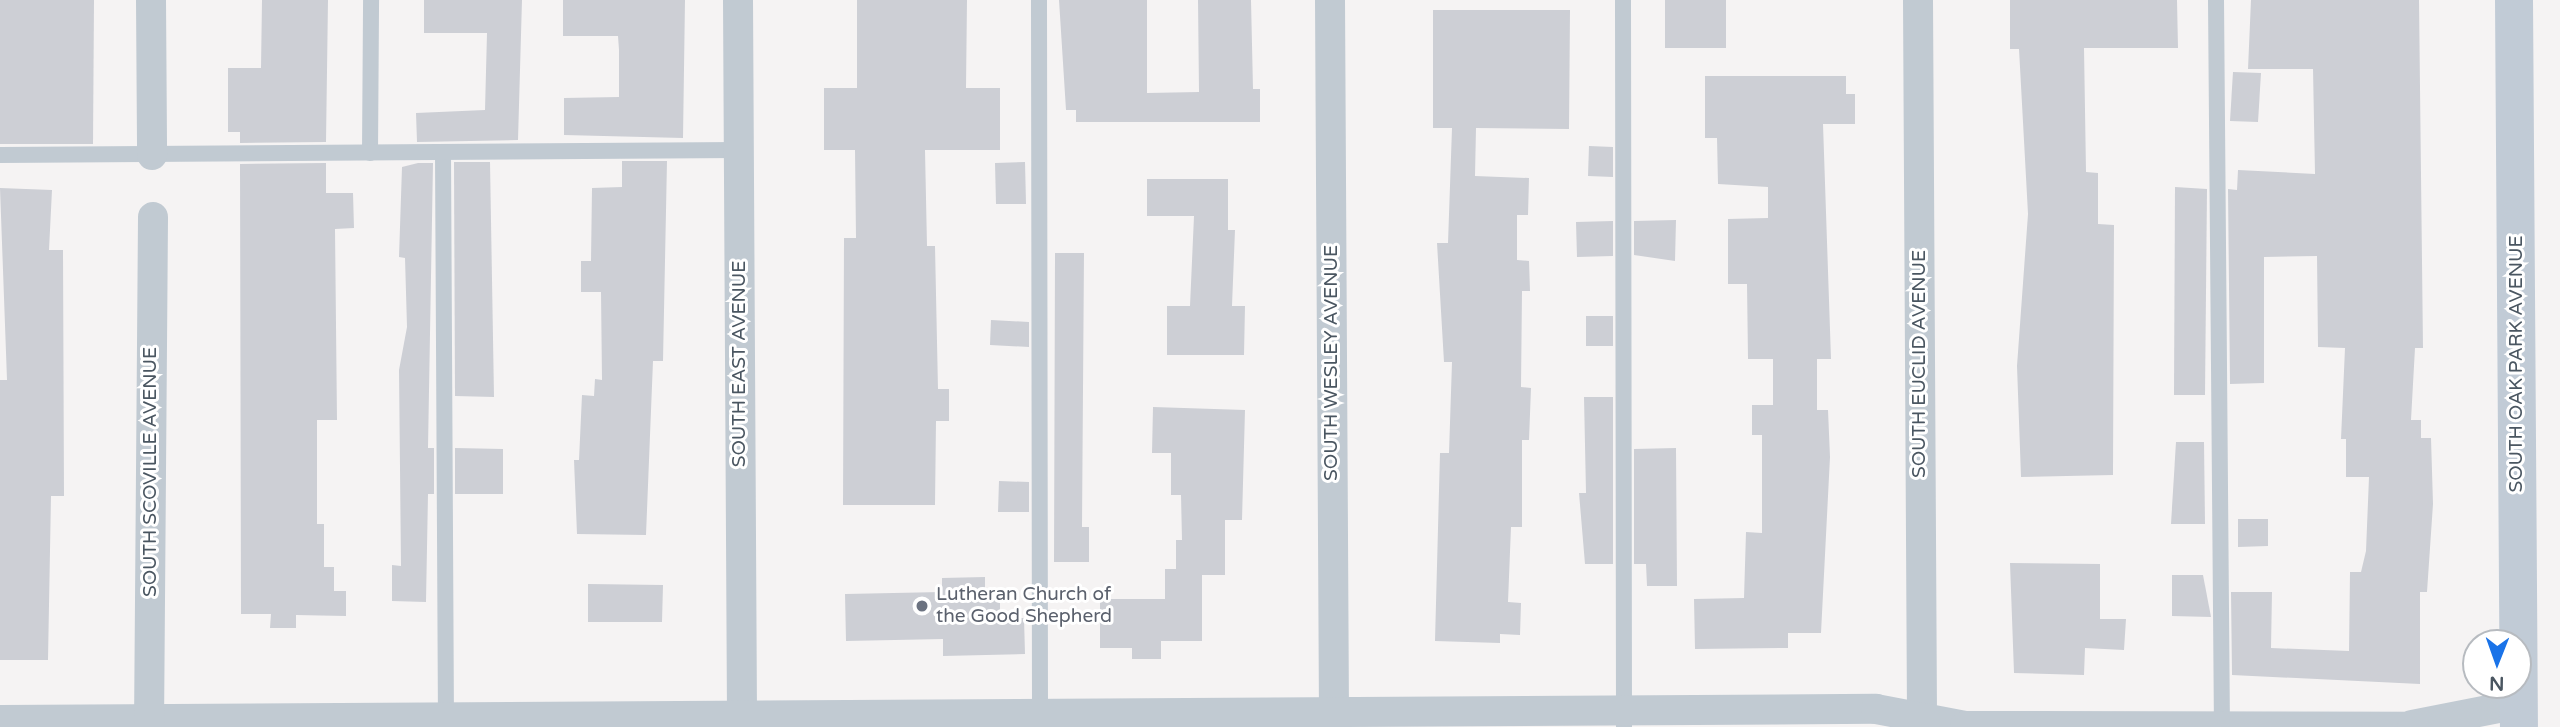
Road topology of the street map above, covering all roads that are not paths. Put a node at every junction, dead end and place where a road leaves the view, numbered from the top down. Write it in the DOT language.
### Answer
graph roads {
  1 [pos="151,0"];
  2 [pos="371,0"];
  3 [pos="738,0"];
  4 [pos="1039,0"];
  5 [pos="1330,0"];
  6 [pos="1623,0"];
  7 [pos="1918,0"];
  8 [pos="2216,0"];
  9 [pos="2514,0"];
  10 [pos="739,150"];
  11 [pos="443,152"];
  12 [pos="370,153"];
  13 [pos="0,155"];
  14 [pos="152,155"];
  15 [pos="153,217"];
  16 [pos="2519,715"];
  17 [pos="1334,719"];
  18 [pos="1624,719"];
  19 [pos="0,720"];
  20 [pos="1040,720"];
  21 [pos="446,722"];
  22 [pos="742,722"];
  23 [pos="1922,722"];
  24 [pos="149,723"];
  25 [pos="2222,726"];
  26 [pos="2262,726"];
  27 [pos="2417,726"];
  1 -- 14 [label="street"];
  2 -- 12 [label="lane"];
  3 -- 10 [label="street, SOUTH EAST AVENUE"];
  4 -- 20 [label="lane"];
  5 -- 17 [label="street, SOUTH WESLEY AVENUE"];
  6 -- 18 [label="lane"];
  7 -- 23 [label="street, SOUTH EUCLID AVENUE"];
  8 -- 25 [label="lane"];
  9 -- 16 [label="street, SOUTH OAK PARK AVENUE"];
  10 -- 11 [label="lane"];
  10 -- 22 [label="street, SOUTH EAST AVENUE"];
  11 -- 12 [label="lane"];
  11 -- 21 [label="lane"];
  12 -- 14 [label="lane"];
  13 -- 14 [label="lane"];
  15 -- 24 [label="street, SOUTH SCOVILLE AVENUE"];
  16 -- 27 [label="street"];
  17 -- 18 [label="street"];
  17 -- 20 [label="street"];
  18 -- 23 [label="street"];
  19 -- 24 [label="street"];
  20 -- 22 [label="street"];
  21 -- 22 [label="street"];
  21 -- 24 [label="street"];
  23 -- 25 [label="street"];
  25 -- 26 [label="street"];
  26 -- 27 [label="street"];
}
